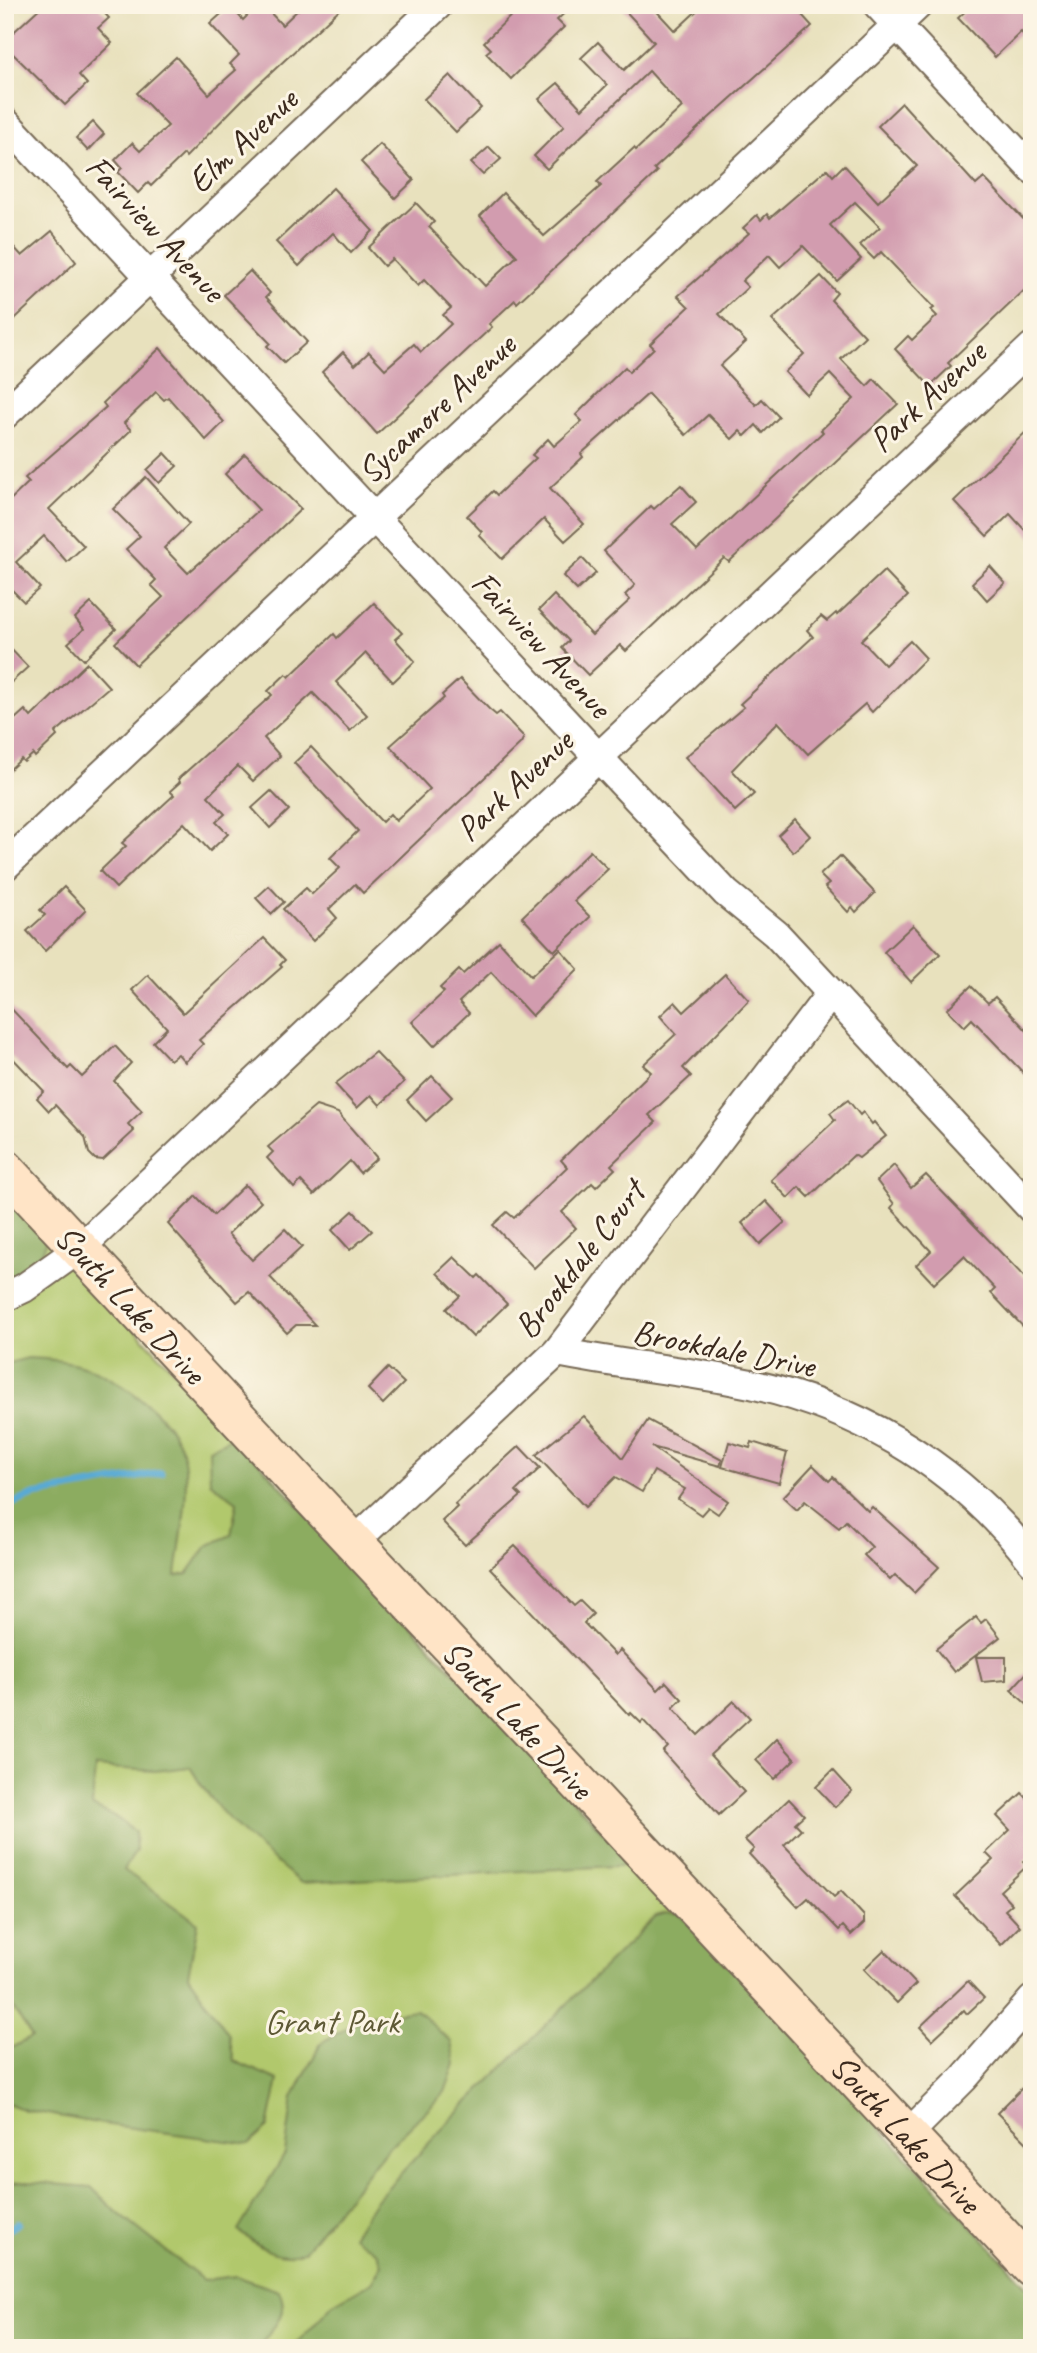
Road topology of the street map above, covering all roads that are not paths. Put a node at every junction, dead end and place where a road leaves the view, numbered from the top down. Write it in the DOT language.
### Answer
graph roads {
  1 [pos="438,5"];
  2 [pos="918,5"];
  3 [pos="887,15"];
  4 [pos="5,122"];
  5 [pos="1032,169"];
  6 [pos="151,276"];
  7 [pos="1032,347"];
  8 [pos="5,414"];
  9 [pos="373,517"];
  10 [pos="598,757"];
  11 [pos="5,866"];
  12 [pos="831,993"];
  13 [pos="5,1169"];
  14 [pos="1032,1209"];
  15 [pos="79,1249"];
  16 [pos="5,1297"];
  17 [pos="556,1352"];
  18 [pos="354,1542"];
  19 [pos="1032,1561"];
  20 [pos="1032,2000"];
  21 [pos="908,2134"];
  22 [pos="1032,2268"];
  1 -- 6 [label="street, Elm Avenue"];
  2 -- 3 [label="street, Sycamore Avenue"];
  3 -- 5 [label="street"];
  3 -- 9 [label="street, Sycamore Avenue"];
  4 -- 6 [label="street, Fairview Avenue"];
  6 -- 8 [label="street, Elm Avenue"];
  6 -- 9 [label="street, Fairview Avenue"];
  7 -- 10 [label="street, Park Avenue"];
  9 -- 10 [label="street, Fairview Avenue"];
  9 -- 11 [label="street, Sycamore Avenue"];
  10 -- 12 [label="street, Fairview Avenue"];
  10 -- 15 [label="street, Park Avenue"];
  12 -- 14 [label="street, Fairview Avenue"];
  12 -- 17 [label="street, Brookdale Court"];
  13 -- 15 [label="street, South Lake Drive"];
  15 -- 16 [label="street, Park Avenue"];
  15 -- 18 [label="street, South Lake Drive"];
  17 -- 18 [label="street, Brookdale Court"];
  17 -- 19 [label="street, Brookdale Drive"];
  18 -- 21 [label="street, South Lake Drive"];
  20 -- 21 [label="street"];
  21 -- 22 [label="street, South Lake Drive"];
}
